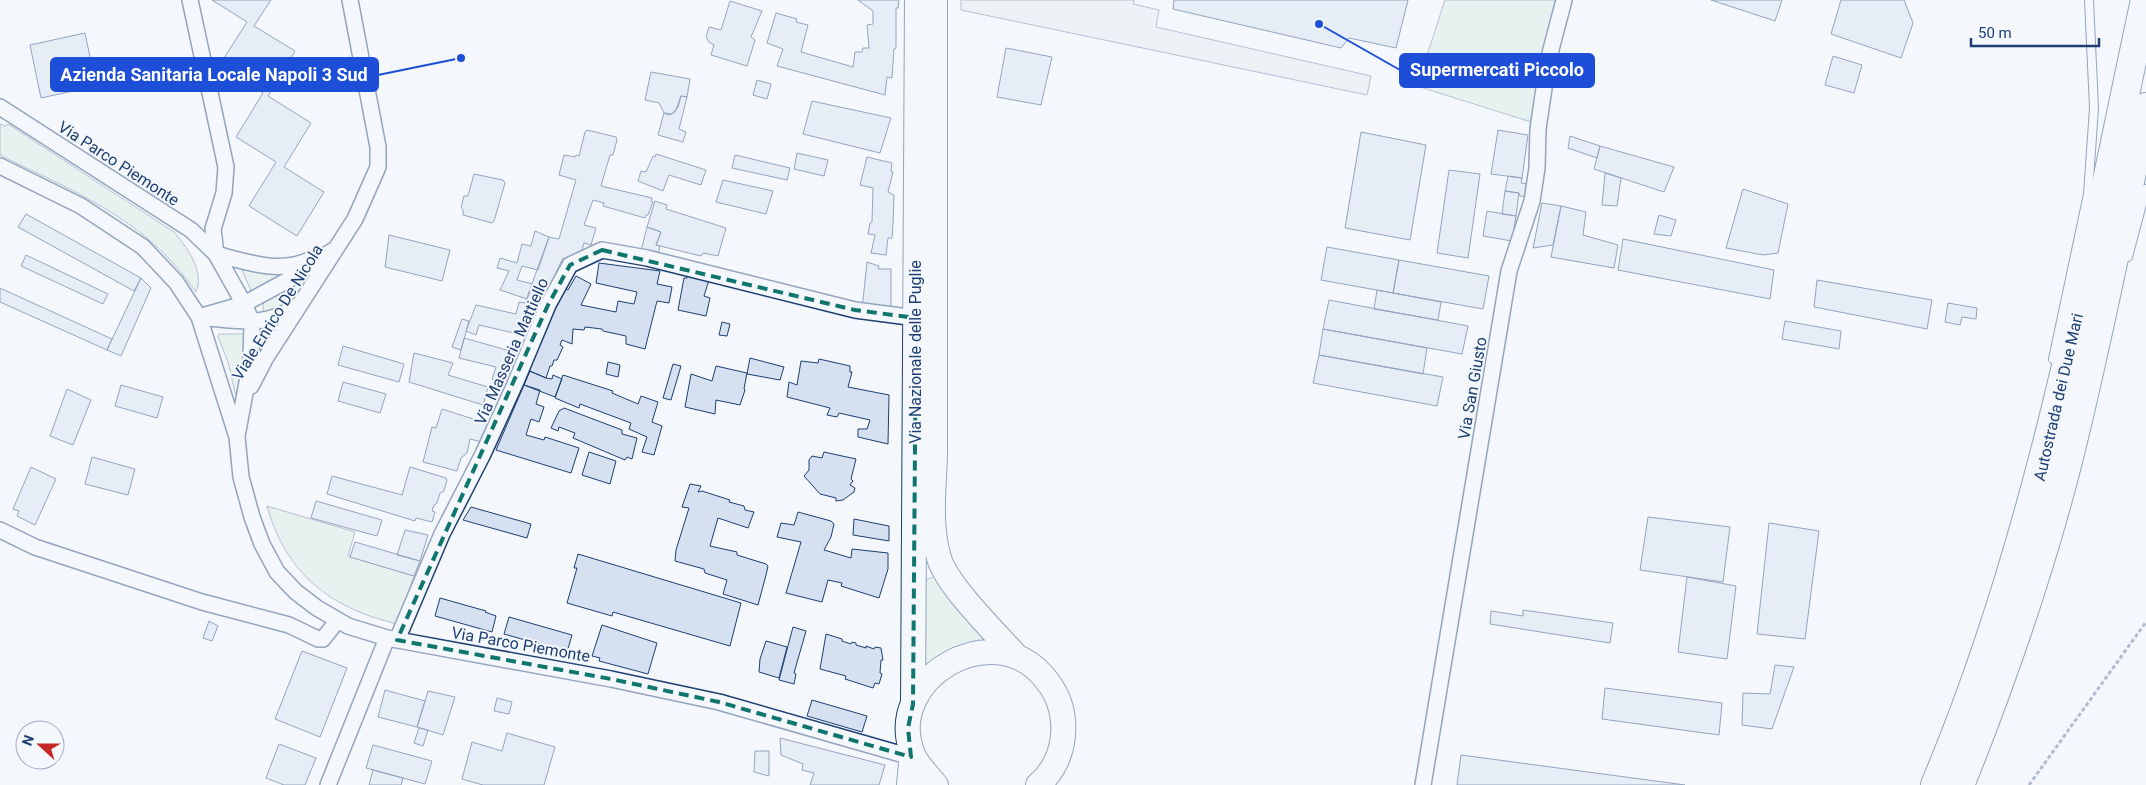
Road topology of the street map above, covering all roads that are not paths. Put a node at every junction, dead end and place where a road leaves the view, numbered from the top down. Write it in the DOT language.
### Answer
graph roads {
  1 [pos="190,0"];
  2 [pos="350,0"];
  3 [pos="917,0"];
  4 [pos="935,0"];
  5 [pos="1564,0"];
  6 [pos="2089,0"];
  7 [pos="2145,0"];
  8 [pos="0,106"];
  9 [pos="2146,107"];
  10 [pos="0,166"];
  11 [pos="2146,189"];
  12 [pos="337,248"];
  13 [pos="216,254"];
  14 [pos="2126,268"];
  15 [pos="302,302"];
  16 [pos="244,304"];
  17 [pos="199,317"];
  18 [pos="916,318"];
  19 [pos="252,322"];
  20 [pos="2051,369"];
  21 [pos="246,395"];
  22 [pos="2093,396"];
  23 [pos="237,437"];
  24 [pos="0,530"];
  25 [pos="2036,573"];
  26 [pos="1987,618"];
  27 [pos="337,621"];
  28 [pos="392,639"];
  29 [pos="1017,657"];
  30 [pos="913,704"];
  31 [pos="912,754"];
  32 [pos="1041,783"];
  33 [pos="1945,783"];
  34 [pos="328,785"];
  35 [pos="909,785"];
  36 [pos="936,785"];
  37 [pos="1423,785"];
  1 -- 13 [label="street"];
  2 -- 12 [label="street, Viale Enrico De Nicola"];
  3 -- 18 [label="main road, Via Nazionale delle Puglie"];
  4 -- 29 [label="main road, Via Nazionale delle Puglie"];
  5 -- 37 [label="street, Via San Giusto"];
  6 -- 20 [label="lane"];
  7 -- 33 [label="highway, Autostrada dei Due Mari"];
  8 -- 13 [label="street, Via Parco Piemonte"];
  9 -- 25 [label="highway, Autostrada dei Due Mari"];
  10 -- 17 [label="street"];
  11 -- 14 [label="lane"];
  12 -- 13 [label="street, Via Parco Piemonte"];
  12 -- 15 [label="street, Viale Enrico De Nicola"];
  12 -- 16 [label="street"];
  13 -- 16 [label="street, Via Parco Piemonte"];
  15 -- 19 [label="street"];
  15 -- 21 [label="street, Viale Enrico De Nicola"];
  16 -- 17 [label="street"];
  16 -- 19 [label="street, Viale Enrico De Nicola"];
  17 -- 19 [label="street"];
  17 -- 23 [label="street"];
  18 -- 28 [label="street, Via Masseria Mattiello"];
  18 -- 30 [label="main road, Via Nazionale delle Puglie"];
  19 -- 21 [label="street, Viale Enrico De Nicola"];
  21 -- 23 [label="street, Viale Enrico De Nicola"];
  22 -- 25 [label="lane"];
  23 -- 27 [label="street, Via Parco Piemonte"];
  24 -- 27 [label="street"];
  25 -- 33 [label="highway, Autostrada dei Due Mari"];
  26 -- 33 [label="lane"];
  27 -- 28 [label="street, Via Parco Piemonte"];
  28 -- 31 [label="street, Via Parco Piemonte"];
  28 -- 34 [label="street, Via Masseria Mattiello"];
  29 -- 30 [label="main road, Via Nazionale delle Puglie"];
  29 -- 32 [label="main road, Via Nazionale delle Puglie"];
  30 -- 31 [label="main road, Via Nazionale delle Puglie"];
  31 -- 35 [label="main road, Via Nazionale delle Puglie"];
  31 -- 36 [label="main road, Via Nazionale delle Puglie"];
}
